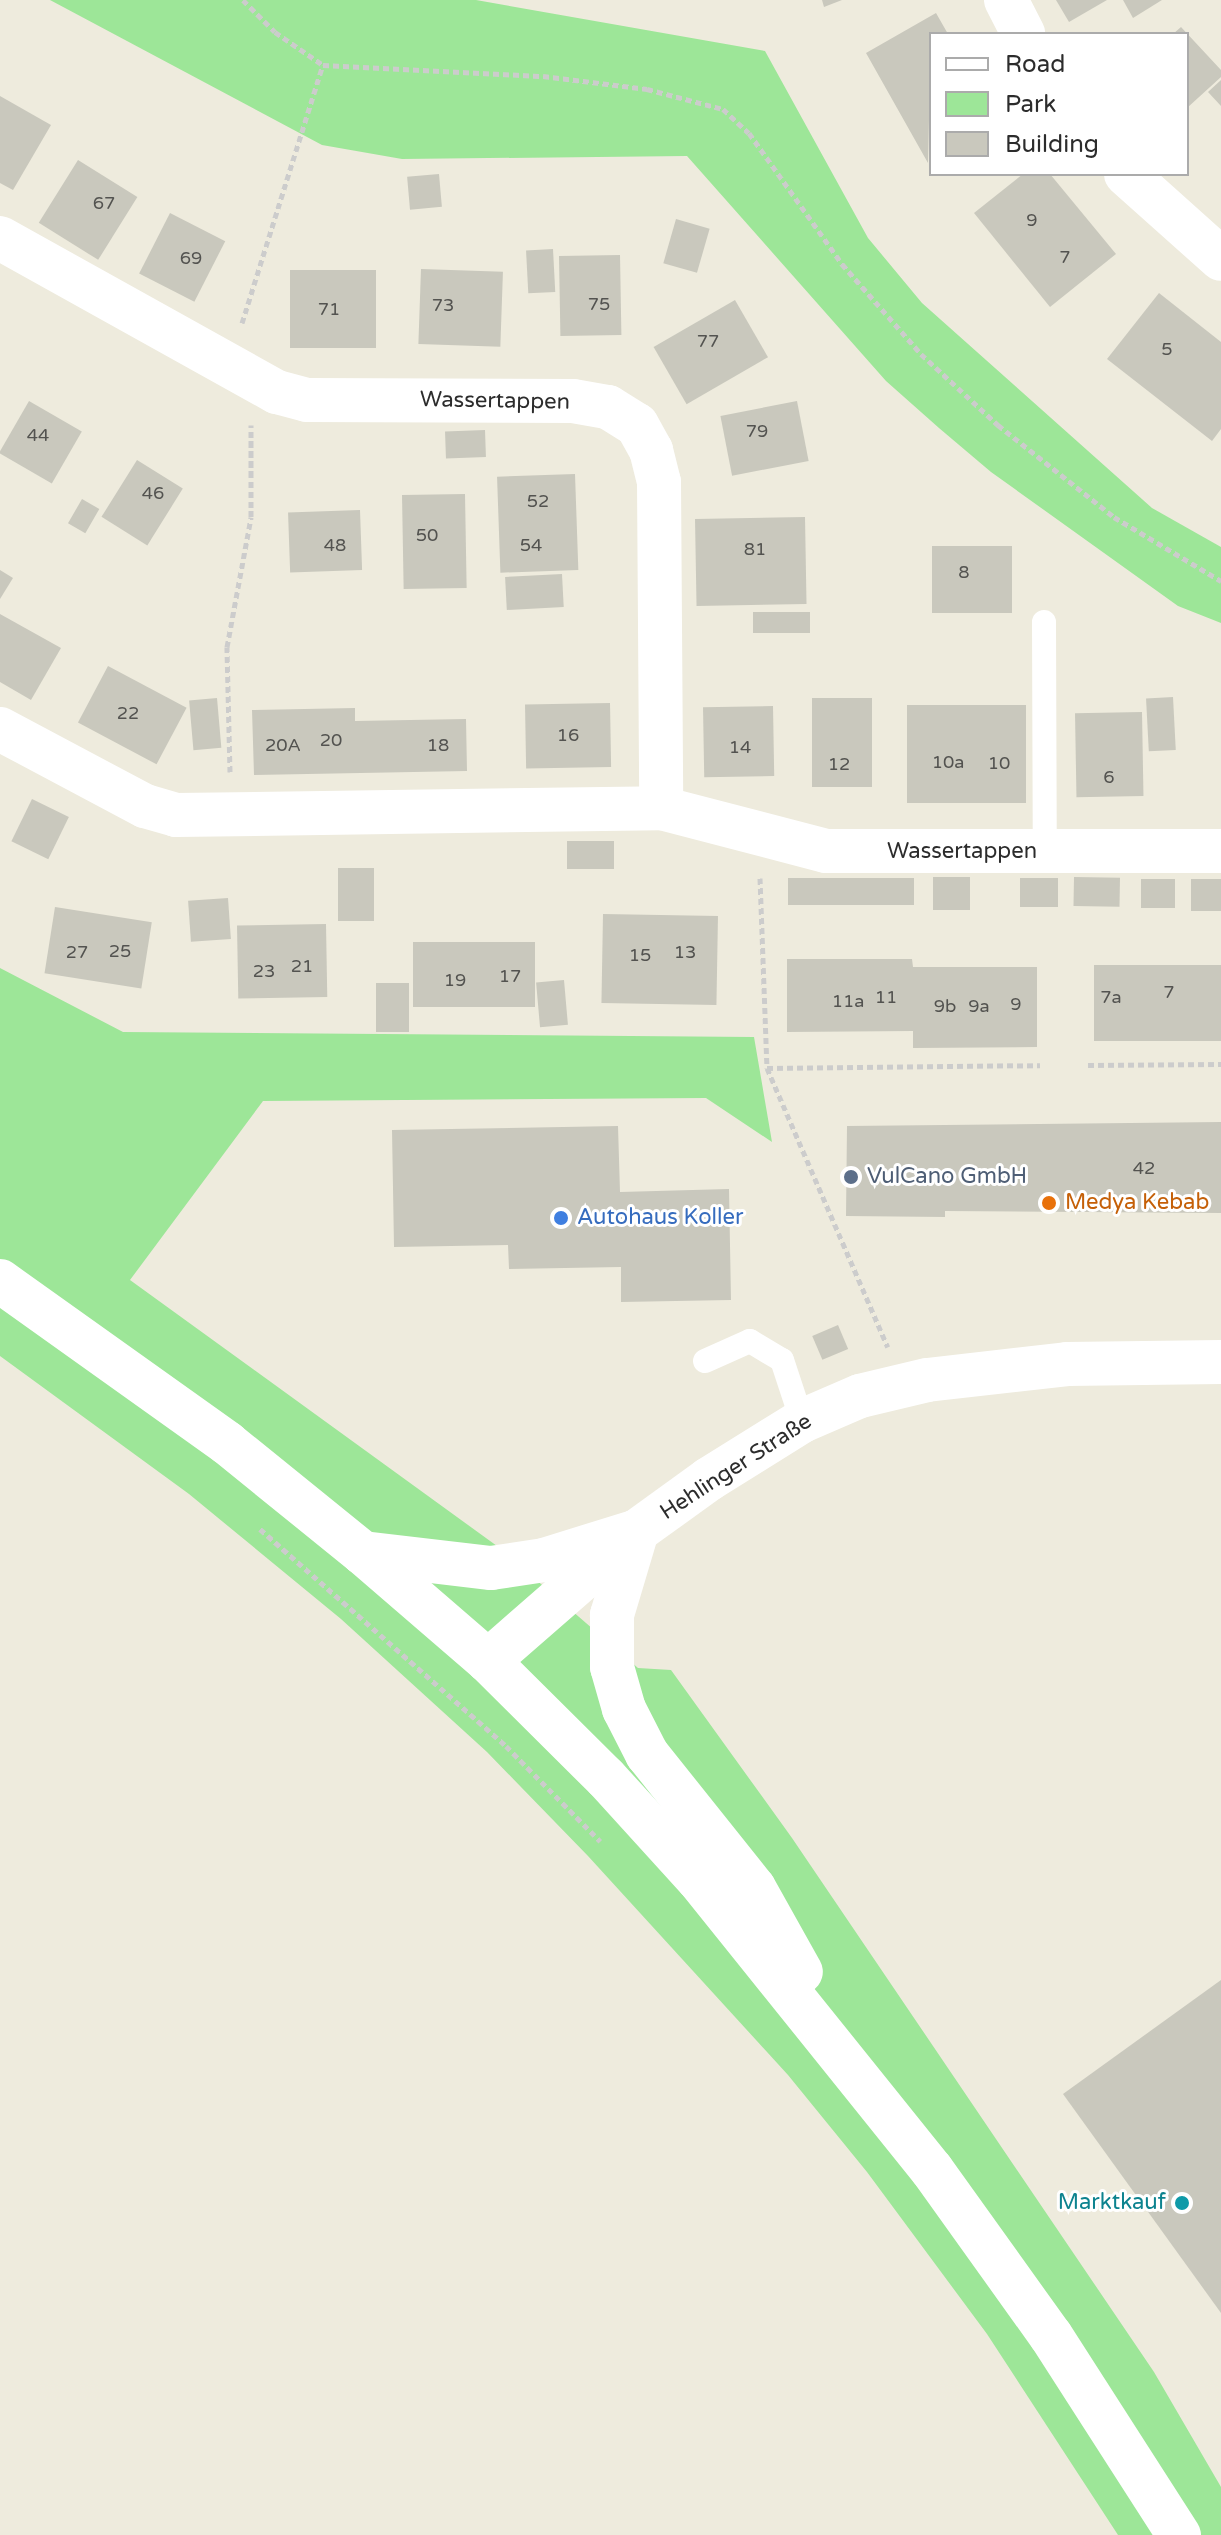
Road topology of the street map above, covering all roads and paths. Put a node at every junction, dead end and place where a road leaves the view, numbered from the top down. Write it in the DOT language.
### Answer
graph roads {
  1 [pos="243,0"];
  2 [pos="252,0"];
  3 [pos="1006,0"];
  4 [pos="252,9"];
  5 [pos="1022,32"];
  6 [pos="323,65"];
  7 [pos="1128,176"];
  8 [pos="0,238"];
  9 [pos="1221,259"];
  10 [pos="239,370"];
  11 [pos="1221,581"];
  12 [pos="1044,622"];
  13 [pos="0,729"];
  14 [pos="661,808"];
  15 [pos="230,817"];
  16 [pos="759,837"];
  17 [pos="1221,851"];
  18 [pos="1045,853"];
  19 [pos="1221,1064"];
  20 [pos="1040,1065"];
  21 [pos="1088,1065"];
  22 [pos="767,1068"];
  23 [pos="0,1281"];
  24 [pos="705,1361"];
  25 [pos="1221,1362"];
  26 [pos="905,1384"];
  27 [pos="802,1421"];
  28 [pos="254,1523"];
  29 [pos="637,1531"];
  30 [pos="363,1553"];
  31 [pos="488,1661"];
  32 [pos="606,1847"];
  33 [pos="854,2069"];
  34 [pos="1179,2535"];
  1 -- 4 [label="path"];
  2 -- 4 [label="path"];
  3 -- 5 [label="street"];
  4 -- 6 [label="path"];
  6 -- 10 [label="path"];
  6 -- 11 [label="path"];
  7 -- 9 [label="street"];
  8 -- 10 [label="street, Wassertappen"];
  10 -- 14 [label="street, Wassertappen"];
  10 -- 15 [label="path"];
  12 -- 18 [label="lane"];
  13 -- 15 [label="street, Wassertappen"];
  14 -- 15 [label="street, Wassertappen"];
  14 -- 16 [label="street, Wassertappen"];
  16 -- 18 [label="street, Wassertappen"];
  16 -- 22 [label="path"];
  17 -- 18 [label="street, Wassertappen"];
  19 -- 21 [label="path"];
  20 -- 22 [label="path"];
  22 -- 26 [label="path"];
  23 -- 30 [label="street"];
  24 -- 27 [label="lane"];
  25 -- 26 [label="street, Hehlinger Straße"];
  26 -- 27 [label="street, Hehlinger Straße"];
  27 -- 29 [label="street, Hehlinger Straße"];
  28 -- 32 [label="path"];
  29 -- 30 [label="street"];
  29 -- 31 [label="street, Hehlinger Straße"];
  29 -- 33 [label="street"];
  30 -- 31 [label="street"];
  31 -- 33 [label="street"];
  33 -- 34 [label="street"];
}
